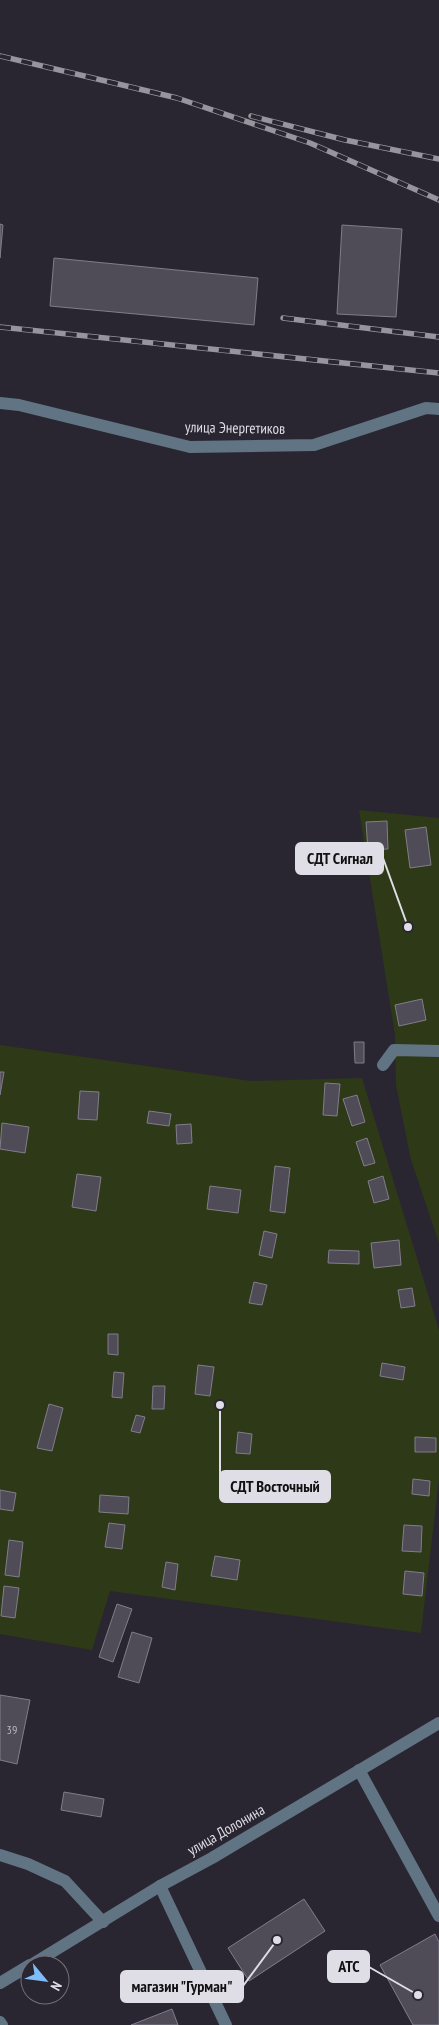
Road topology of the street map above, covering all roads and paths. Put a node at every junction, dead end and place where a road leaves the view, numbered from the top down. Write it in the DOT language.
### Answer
graph roads {
  1 [pos="0,403"];
  2 [pos="439,410"];
  3 [pos="439,1052"];
  4 [pos="382,1065"];
  5 [pos="439,1723"];
  6 [pos="359,1770"];
  7 [pos="0,1856"];
  8 [pos="160,1886"];
  9 [pos="439,1916"];
  10 [pos="102,1922"];
  11 [pos="47,1955"];
  12 [pos="20,1971"];
  13 [pos="0,1983"];
  14 [pos="0,2022"];
  15 [pos="2,2025"];
  16 [pos="226,2025"];
  1 -- 2 [label="street, улица Энергетиков"];
  3 -- 4 [label="street"];
  5 -- 6 [label="street, улица Долонина"];
  6 -- 8 [label="street, улица Долонина"];
  6 -- 9 [label="street"];
  7 -- 10 [label="street"];
  8 -- 10 [label="street, улица Долонина"];
  8 -- 16 [label="street"];
  10 -- 11 [label="street, улица Долонина"];
  12 -- 13 [label="street, улица Долонина"];
  14 -- 15 [label="street"];
}
